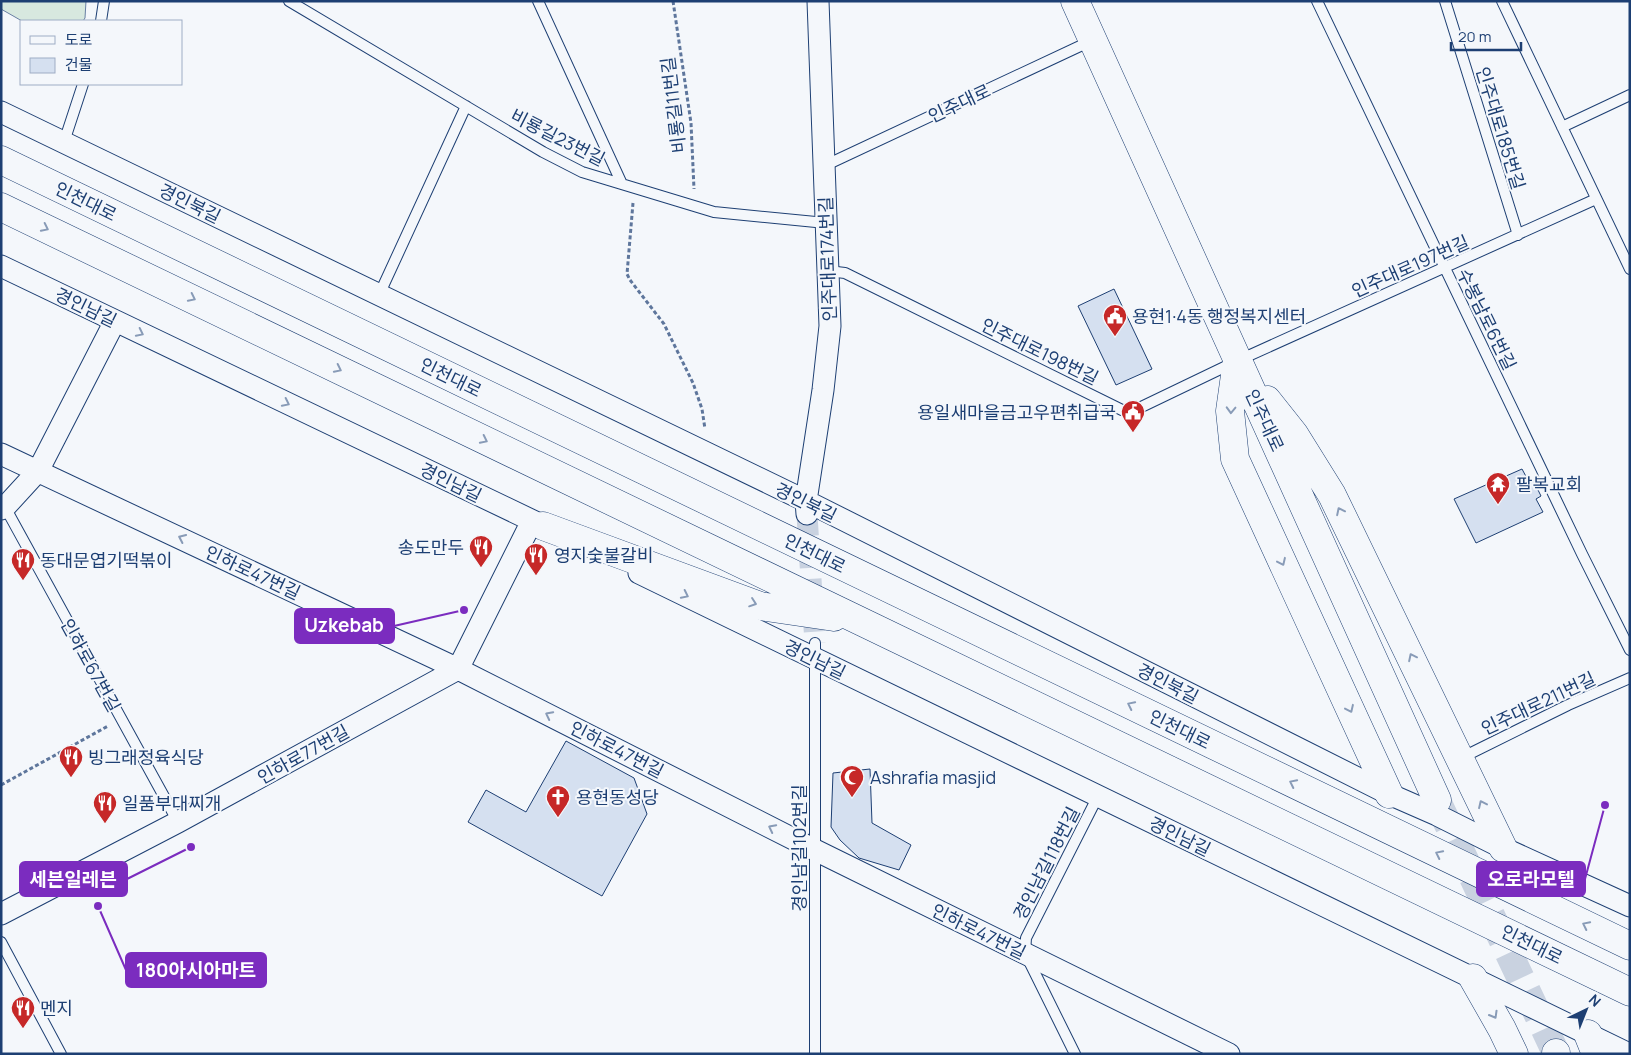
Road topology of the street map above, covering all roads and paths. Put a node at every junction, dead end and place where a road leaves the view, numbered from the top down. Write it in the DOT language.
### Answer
graph roads {
  1 [pos="104,1"];
  2 [pos="289,1"];
  3 [pos="538,1"];
  4 [pos="673,1"];
  5 [pos="818,1"];
  6 [pos="1075,1"];
  7 [pos="1317,1"];
  8 [pos="1444,1"];
  9 [pos="1502,1"];
  10 [pos="102,20"];
  11 [pos="1093,39"];
  12 [pos="83,85"];
  13 [pos="1630,95"];
  14 [pos="466,106"];
  15 [pos="1,112"];
  16 [pos="1562,127"];
  17 [pos="64,142"];
  18 [pos="1,160"];
  19 [pos="824,166"];
  20 [pos="622,184"];
  21 [pos="638,188"];
  22 [pos="1596,199"];
  23 [pos="695,206"];
  24 [pos="1,207"];
  25 [pos="826,223"];
  26 [pos="1518,235"];
  27 [pos="1,266"];
  28 [pos="1445,268"];
  29 [pos="1630,269"];
  30 [pos="828,271"];
  31 [pos="379,295"];
  32 [pos="115,321"];
  33 [pos="1237,361"];
  34 [pos="1,454"];
  35 [pos="709,454"];
  36 [pos="38,471"];
  37 [pos="3,508"];
  38 [pos="806,508"];
  39 [pos="538,524"];
  40 [pos="863,622"];
  41 [pos="1630,650"];
  42 [pos="816,651"];
  43 [pos="458,669"];
  44 [pos="1630,678"];
  45 [pos="121,719"];
  46 [pos="1461,758"];
  47 [pos="1,785"];
  48 [pos="1389,794"];
  49 [pos="1098,796"];
  50 [pos="1437,800"];
  51 [pos="178,822"];
  52 [pos="1503,848"];
  53 [pos="816,850"];
  54 [pos="1630,906"];
  55 [pos="1,914"];
  56 [pos="1,942"];
  57 [pos="1630,946"];
  58 [pos="1025,953"];
  59 [pos="1473,978"];
  60 [pos="1630,992"];
  61 [pos="1592,1044"];
  62 [pos="61,1054"];
  63 [pos="815,1054"];
  64 [pos="1075,1054"];
  65 [pos="1229,1054"];
  66 [pos="1514,1054"];
  67 [pos="1629,1054"];
  1 -- 10 [label="lane"];
  2 -- 14 [label="lane, 비룡길23번길"];
  3 -- 20 [label="lane, 비룡길23번길"];
  4 -- 23 [label="path, 비룡길11번길"];
  5 -- 19 [label="street, 인주대로174번길"];
  6 -- 11 [label="main road, 인주대로"];
  7 -- 28 [label="lane, 수봉남로6번길"];
  8 -- 26 [label="lane, 인주대로185번길"];
  9 -- 16 [label="lane"];
  11 -- 19 [label="lane, 인주대로"];
  11 -- 33 [label="main road, 인주대로"];
  12 -- 17 [label="lane"];
  13 -- 16 [label="lane"];
  14 -- 20 [label="lane, 비룡길23번길"];
  14 -- 31 [label="lane"];
  15 -- 17 [label="street, 경인북길"];
  16 -- 22 [label="lane"];
  17 -- 31 [label="street, 경인북길"];
  57 -- 18 [label="main road, 인천대로, one-way"];
  19 -- 25 [label="street, 인주대로174번길"];
  20 -- 21 [label="lane"];
  21 -- 23 [label="lane"];
  21 -- 35 [label="path"];
  22 -- 26 [label="lane, 인주대로197번길"];
  22 -- 29 [label="lane"];
  23 -- 25 [label="lane"];
  24 -- 40 [label="main road, 인천대로, one-way"];
  25 -- 30 [label="street, 인주대로174번길"];
  26 -- 28 [label="lane, 인주대로197번길"];
  27 -- 32 [label="street, 경인남길"];
  28 -- 33 [label="lane, 인주대로197번길"];
  28 -- 41 [label="lane, 수봉남로6번길"];
  30 -- 33 [label="lane, 인주대로198번길"];
  30 -- 38 [label="street, 인주대로174번길"];
  31 -- 35 [label="street, 경인북길"];
  32 -- 36 [label="street, 인하로67번길"];
  32 -- 39 [label="street, 경인남길, one-way"];
  46 -- 33 [label="main road, one-way"];
  33 -- 48 [label="main road, one-way"];
  33 -- 50 [label="main road, 인주대로"];
  34 -- 36 [label="street, 인하로47번길"];
  35 -- 38 [label="street, 경인북길"];
  36 -- 37 [label="street, 인하로67번길"];
  43 -- 36 [label="street, 인하로47번길, one-way"];
  37 -- 45 [label="lane, 인하로67번길"];
  38 -- 48 [label="street, 경인북길"];
  39 -- 40 [label="main road, one-way"];
  39 -- 42 [label="street, 경인남길, one-way"];
  39 -- 43 [label="street"];
  40 -- 60 [label="main road, 인천대로"];
  42 -- 49 [label="street, 경인남길"];
  42 -- 53 [label="lane, 경인남길102번길"];
  43 -- 51 [label="street, 인하로77번길"];
  53 -- 43 [label="street, 인하로47번길, one-way"];
  44 -- 46 [label="lane, 인주대로211번길"];
  45 -- 47 [label="path"];
  45 -- 51 [label="lane, 인하로67번길"];
  52 -- 46 [label="main road, one-way"];
  48 -- 52 [label="street, 경인북길"];
  49 -- 58 [label="lane, 경인남길118번길"];
  49 -- 59 [label="street, 경인남길"];
  51 -- 55 [label="street, 인하로77번길"];
  52 -- 54 [label="street, 경인북길"];
  53 -- 58 [label="street, 인하로47번길"];
  53 -- 63 [label="lane, 경인남길102번길"];
  56 -- 62 [label="lane"];
  58 -- 64 [label="lane"];
  58 -- 65 [label="street, 인하로47번길"];
  59 -- 61 [label="street, 경인남길"];
  59 -- 66 [label="main road, one-way"];
  61 -- 67 [label="street, 경인남길"];
}
